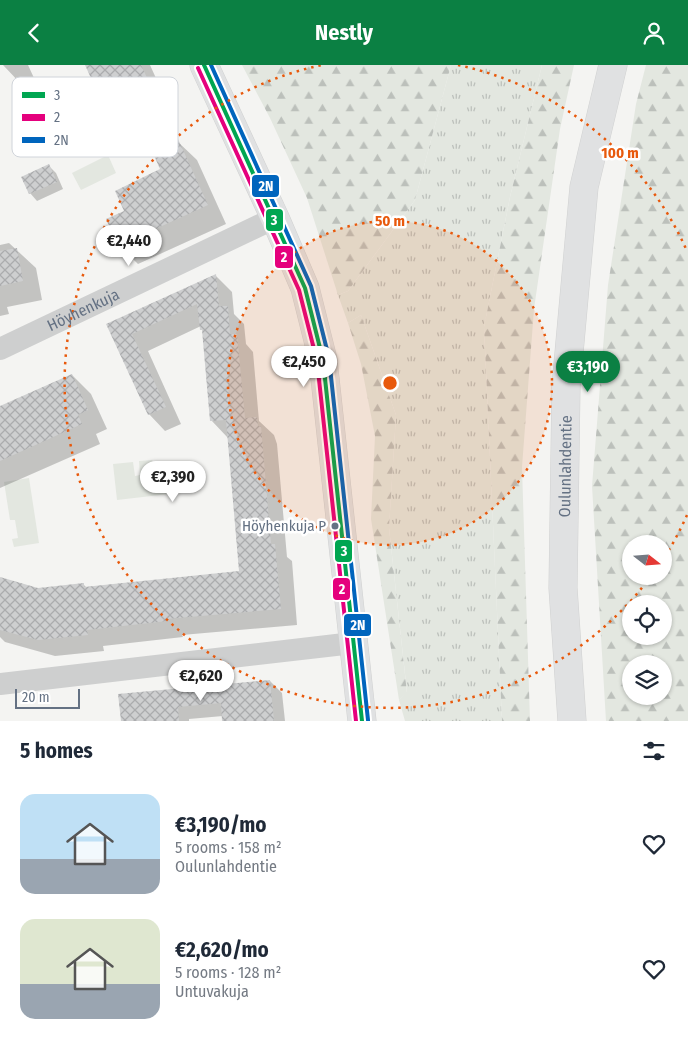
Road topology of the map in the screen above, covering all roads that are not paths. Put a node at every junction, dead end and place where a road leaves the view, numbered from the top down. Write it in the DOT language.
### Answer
graph roads {
  1 [pos="204,65"];
  2 [pos="613,65"];
  3 [pos="275,218"];
  4 [pos="0,349"];
  5 [pos="353,643"];
  6 [pos="0,684"];
  7 [pos="362,721"];
  8 [pos="572,721"];
  1 -- 3 [label="street"];
  2 -- 8 [label="street, Oulunlahdentie"];
  3 -- 4 [label="street, Höyhenkuja"];
  3 -- 5 [label="street"];
  5 -- 6 [label="street"];
  5 -- 7 [label="street"];
}
